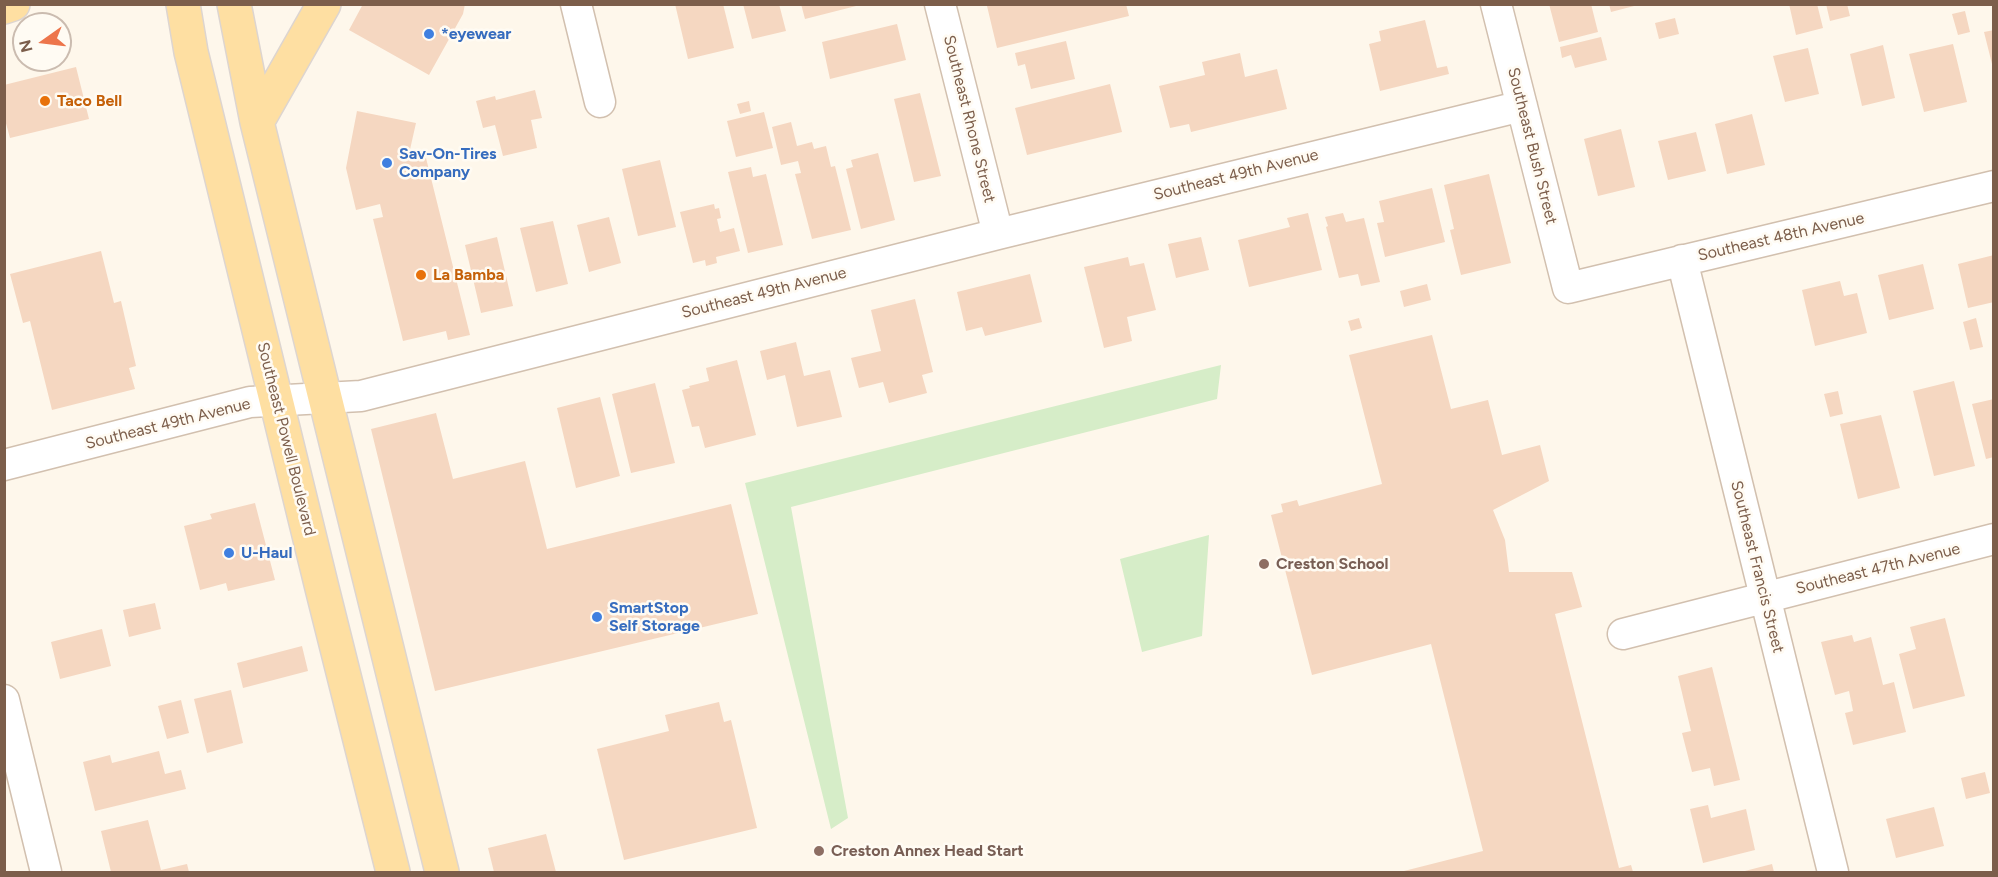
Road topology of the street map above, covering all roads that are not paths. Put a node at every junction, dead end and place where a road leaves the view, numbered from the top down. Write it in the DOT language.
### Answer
graph roads {
  1 [pos="14,4"];
  2 [pos="183,4"];
  3 [pos="234,4"];
  4 [pos="324,4"];
  5 [pos="576,4"];
  6 [pos="940,4"];
  7 [pos="1496,4"];
  8 [pos="4,7"];
  9 [pos="600,102"];
  10 [pos="1522,106"];
  11 [pos="257,122"];
  12 [pos="1994,186"];
  13 [pos="998,234"];
  14 [pos="1682,261"];
  15 [pos="1568,288"];
  16 [pos="325,398"];
  17 [pos="276,401"];
  18 [pos="4,465"];
  19 [pos="1994,539"];
  20 [pos="1765,598"];
  21 [pos="1623,634"];
  22 [pos="4,700"];
  23 [pos="46,873"];
  24 [pos="393,873"];
  25 [pos="442,873"];
  26 [pos="1833,873"];
  1 -- 8 [label="main road"];
  2 -- 17 [label="main road, Southeast Powell Boulevard"];
  3 -- 11 [label="main road"];
  4 -- 11 [label="main road"];
  5 -- 9 [label="street"];
  6 -- 13 [label="street, Southeast Rhone Street"];
  7 -- 10 [label="street, Southeast Bush Street"];
  10 -- 13 [label="street, Southeast 49th Avenue"];
  10 -- 15 [label="street, Southeast Bush Street"];
  11 -- 16 [label="main road"];
  12 -- 14 [label="street, Southeast 48th Avenue"];
  13 -- 16 [label="street, Southeast 49th Avenue"];
  14 -- 15 [label="street, Southeast 48th Avenue"];
  14 -- 20 [label="street, Southeast Francis Street"];
  16 -- 17 [label="street, Southeast 49th Avenue"];
  16 -- 25 [label="main road"];
  17 -- 18 [label="street, Southeast 49th Avenue"];
  17 -- 24 [label="main road, Southeast Powell Boulevard"];
  19 -- 20 [label="street, Southeast 47th Avenue"];
  20 -- 21 [label="street, Southeast 47th Avenue"];
  20 -- 26 [label="street, Southeast Francis Street"];
  22 -- 23 [label="street"];
}
